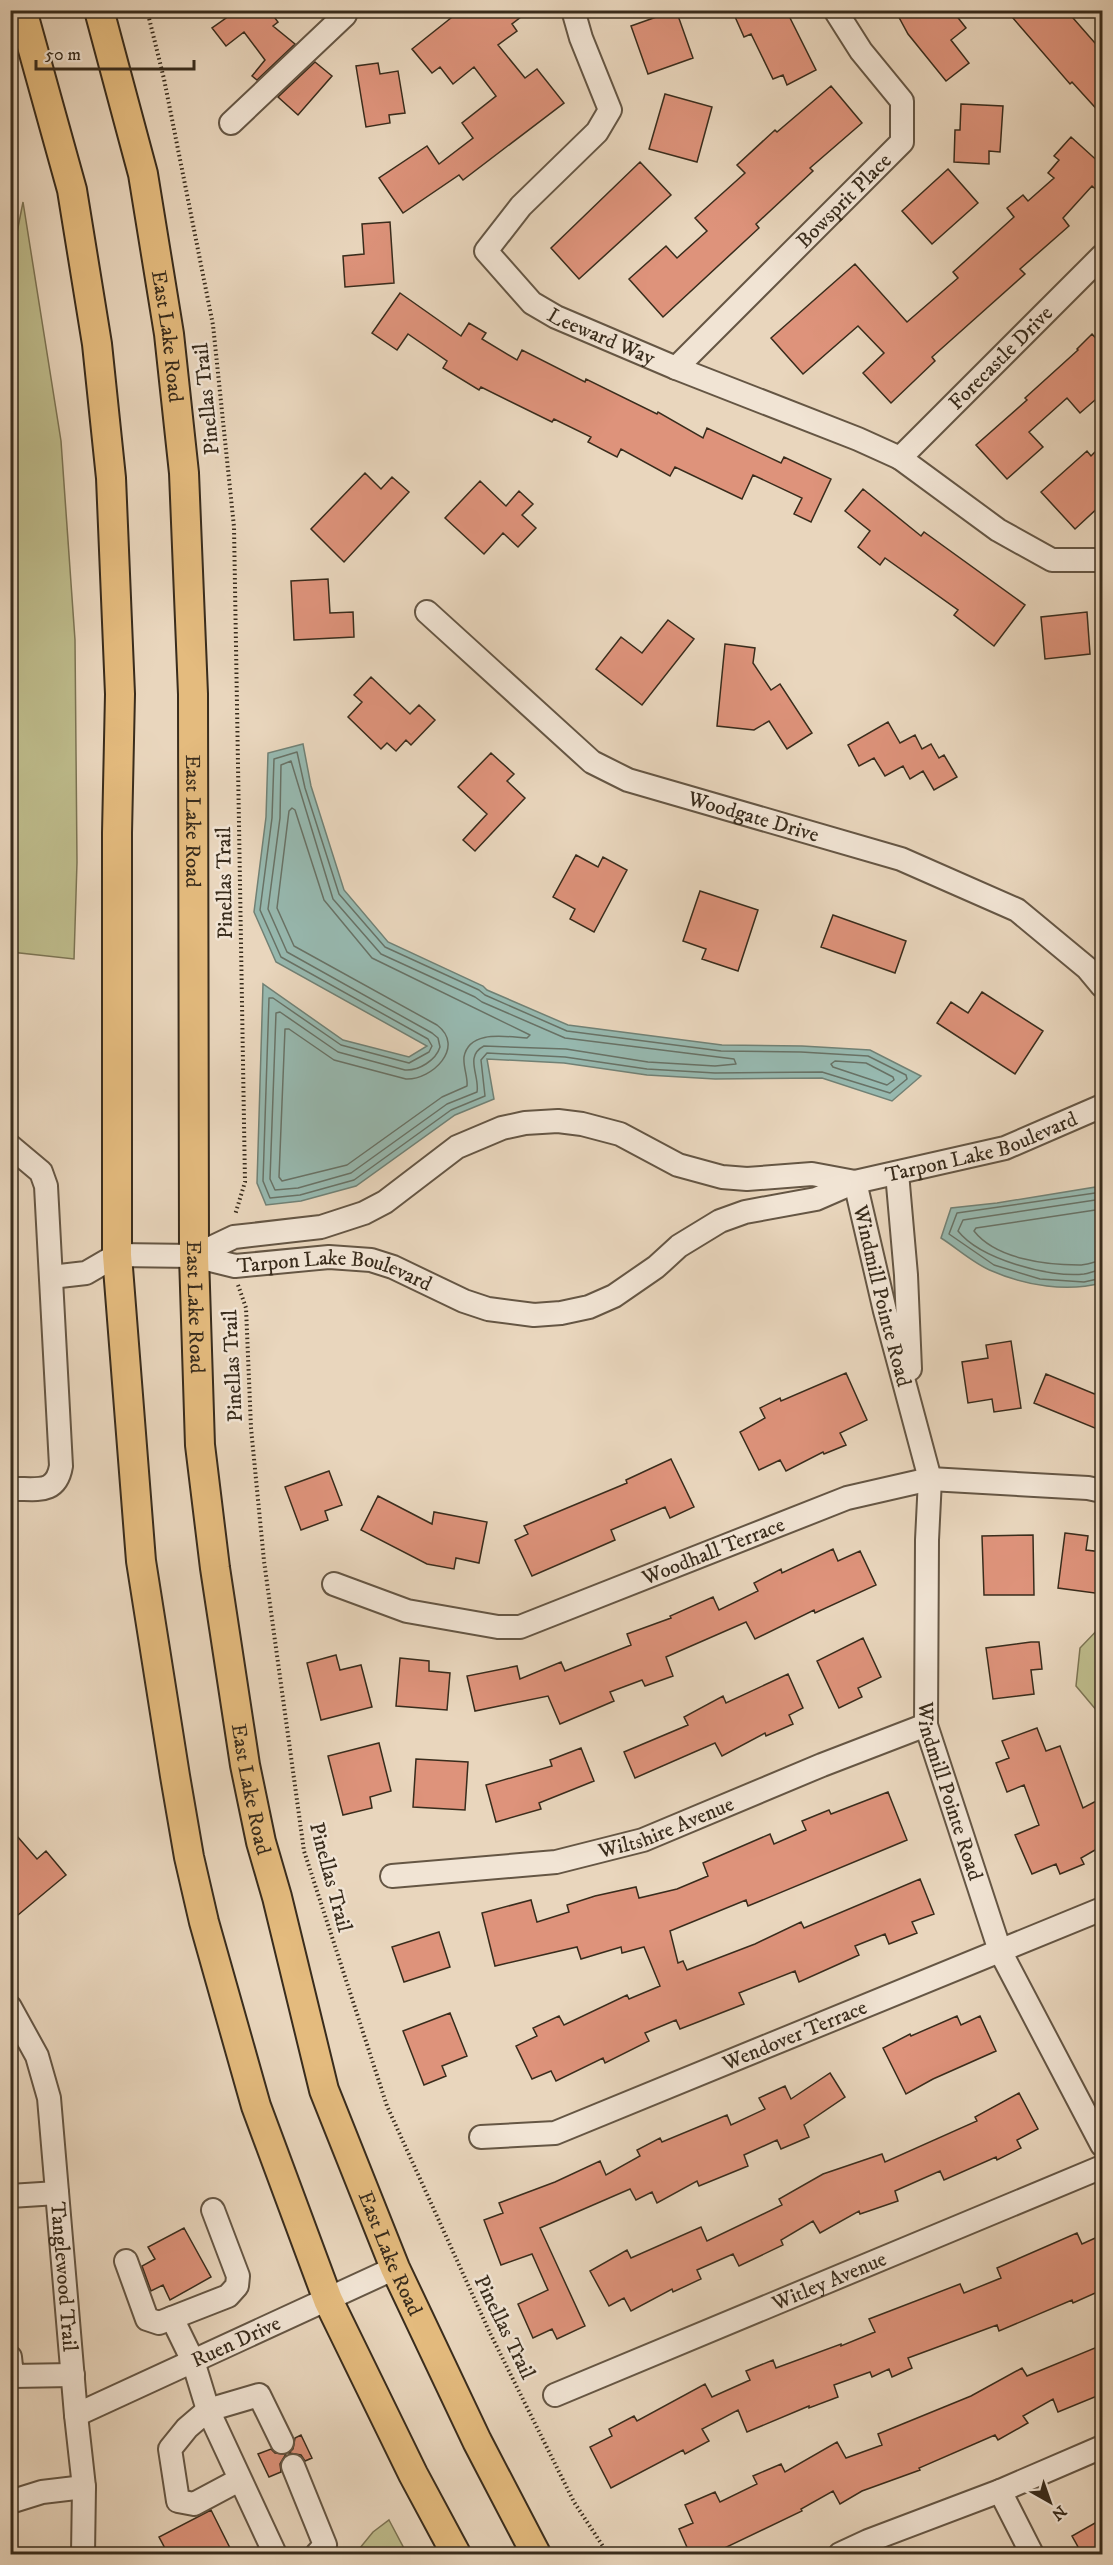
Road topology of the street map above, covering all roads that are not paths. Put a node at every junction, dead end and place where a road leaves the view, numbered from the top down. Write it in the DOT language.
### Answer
graph roads {
  1 [pos="22,10"];
  2 [pos="99,10"];
  3 [pos="573,10"];
  4 [pos="835,10"];
  5 [pos="348,12"];
  6 [pos="231,123"];
  7 [pos="1102,256"];
  8 [pos="676,368"];
  9 [pos="900,458"];
  10 [pos="1102,560"];
  11 [pos="427,612"];
  12 [pos="1102,986"];
  13 [pos="1102,1106"];
  14 [pos="10,1146"];
  15 [pos="897,1173"];
  16 [pos="855,1182"];
  17 [pos="117,1255"];
  18 [pos="194,1256"];
  19 [pos="51,1277"];
  20 [pos="912,1409"];
  21 [pos="930,1479"];
  22 [pos="10,1489"];
  23 [pos="1102,1491"];
  24 [pos="334,1584"];
  25 [pos="926,1725"];
  26 [pos="392,1876"];
  27 [pos="1102,1909"];
  28 [pos="1000,1951"];
  29 [pos="10,2007"];
  30 [pos="481,2137"];
  31 [pos="1102,2145"];
  32 [pos="1102,2167"];
  33 [pos="57,2193"];
  34 [pos="10,2196"];
  35 [pos="213,2210"];
  36 [pos="126,2261"];
  37 [pos="395,2268"];
  38 [pos="328,2300"];
  39 [pos="172,2318"];
  40 [pos="10,2356"];
  41 [pos="193,2361"];
  42 [pos="72,2375"];
  43 [pos="555,2395"];
  44 [pos="208,2410"];
  45 [pos="76,2415"];
  46 [pos="282,2442"];
  47 [pos="1102,2447"];
  48 [pos="293,2466"];
  49 [pos="239,2480"];
  50 [pos="84,2487"];
  51 [pos="1000,2491"];
  52 [pos="10,2502"];
  53 [pos="321,2550"];
  54 [pos="83,2554"];
  55 [pos="276,2554"];
  56 [pos="456,2554"];
  57 [pos="536,2554"];
  58 [pos="840,2554"];
  59 [pos="1032,2554"];
  1 -- 17 [label="main road"];
  2 -- 18 [label="main road, East Lake Road"];
  3 -- 8 [label="street, Leeward Way"];
  4 -- 8 [label="street, Bowsprit Place"];
  5 -- 6 [label="street"];
  7 -- 9 [label="street, Forecastle Drive"];
  8 -- 9 [label="street, Leeward Way"];
  9 -- 10 [label="street, Leeward Way"];
  11 -- 12 [label="street, Woodgate Drive"];
  13 -- 15 [label="street, Tarpon Lake Boulevard"];
  14 -- 19 [label="street"];
  15 -- 16 [label="street, Tarpon Lake Boulevard"];
  15 -- 20 [label="street, Windmill Pointe Road"];
  16 -- 18 [label="street, Tarpon Lake Boulevard"];
  16 -- 18 [label="street, Tarpon Lake Boulevard"];
  16 -- 20 [label="street, Windmill Pointe Road"];
  17 -- 18 [label="street"];
  17 -- 19 [label="street"];
  17 -- 38 [label="main road"];
  18 -- 37 [label="main road, East Lake Road"];
  19 -- 22 [label="street"];
  20 -- 21 [label="street, Windmill Pointe Road"];
  21 -- 23 [label="street, Woodhall Terrace"];
  21 -- 24 [label="street, Woodhall Terrace"];
  21 -- 25 [label="street, Windmill Pointe Road"];
  25 -- 26 [label="street, Wiltshire Avenue"];
  25 -- 28 [label="street, Windmill Pointe Road"];
  27 -- 28 [label="street, Wendover Terrace"];
  28 -- 30 [label="street, Wendover Terrace"];
  28 -- 31 [label="street, Windmill Pointe Road"];
  29 -- 33 [label="street, Tanglewood Trail"];
  32 -- 43 [label="street, Witley Avenue"];
  33 -- 34 [label="street"];
  33 -- 42 [label="street, Tanglewood Trail"];
  35 -- 39 [label="street"];
  36 -- 39 [label="street"];
  37 -- 38 [label="street, Ruen Drive"];
  37 -- 57 [label="main road, East Lake Road"];
  38 -- 41 [label="street, Ruen Drive"];
  38 -- 56 [label="main road"];
  39 -- 41 [label="street"];
  40 -- 42 [label="street"];
  41 -- 44 [label="street"];
  41 -- 45 [label="street, Ruen Drive"];
  42 -- 45 [label="street, Tanglewood Trail"];
  44 -- 46 [label="street"];
  44 -- 49 [label="street"];
  44 -- 49 [label="street"];
  45 -- 50 [label="street, Tanglewood Trail"];
  47 -- 51 [label="street"];
  48 -- 53 [label="street"];
  49 -- 55 [label="street"];
  50 -- 52 [label="street"];
  50 -- 54 [label="street, Tanglewood Trail"];
  51 -- 58 [label="street"];
  51 -- 59 [label="street"];
}
